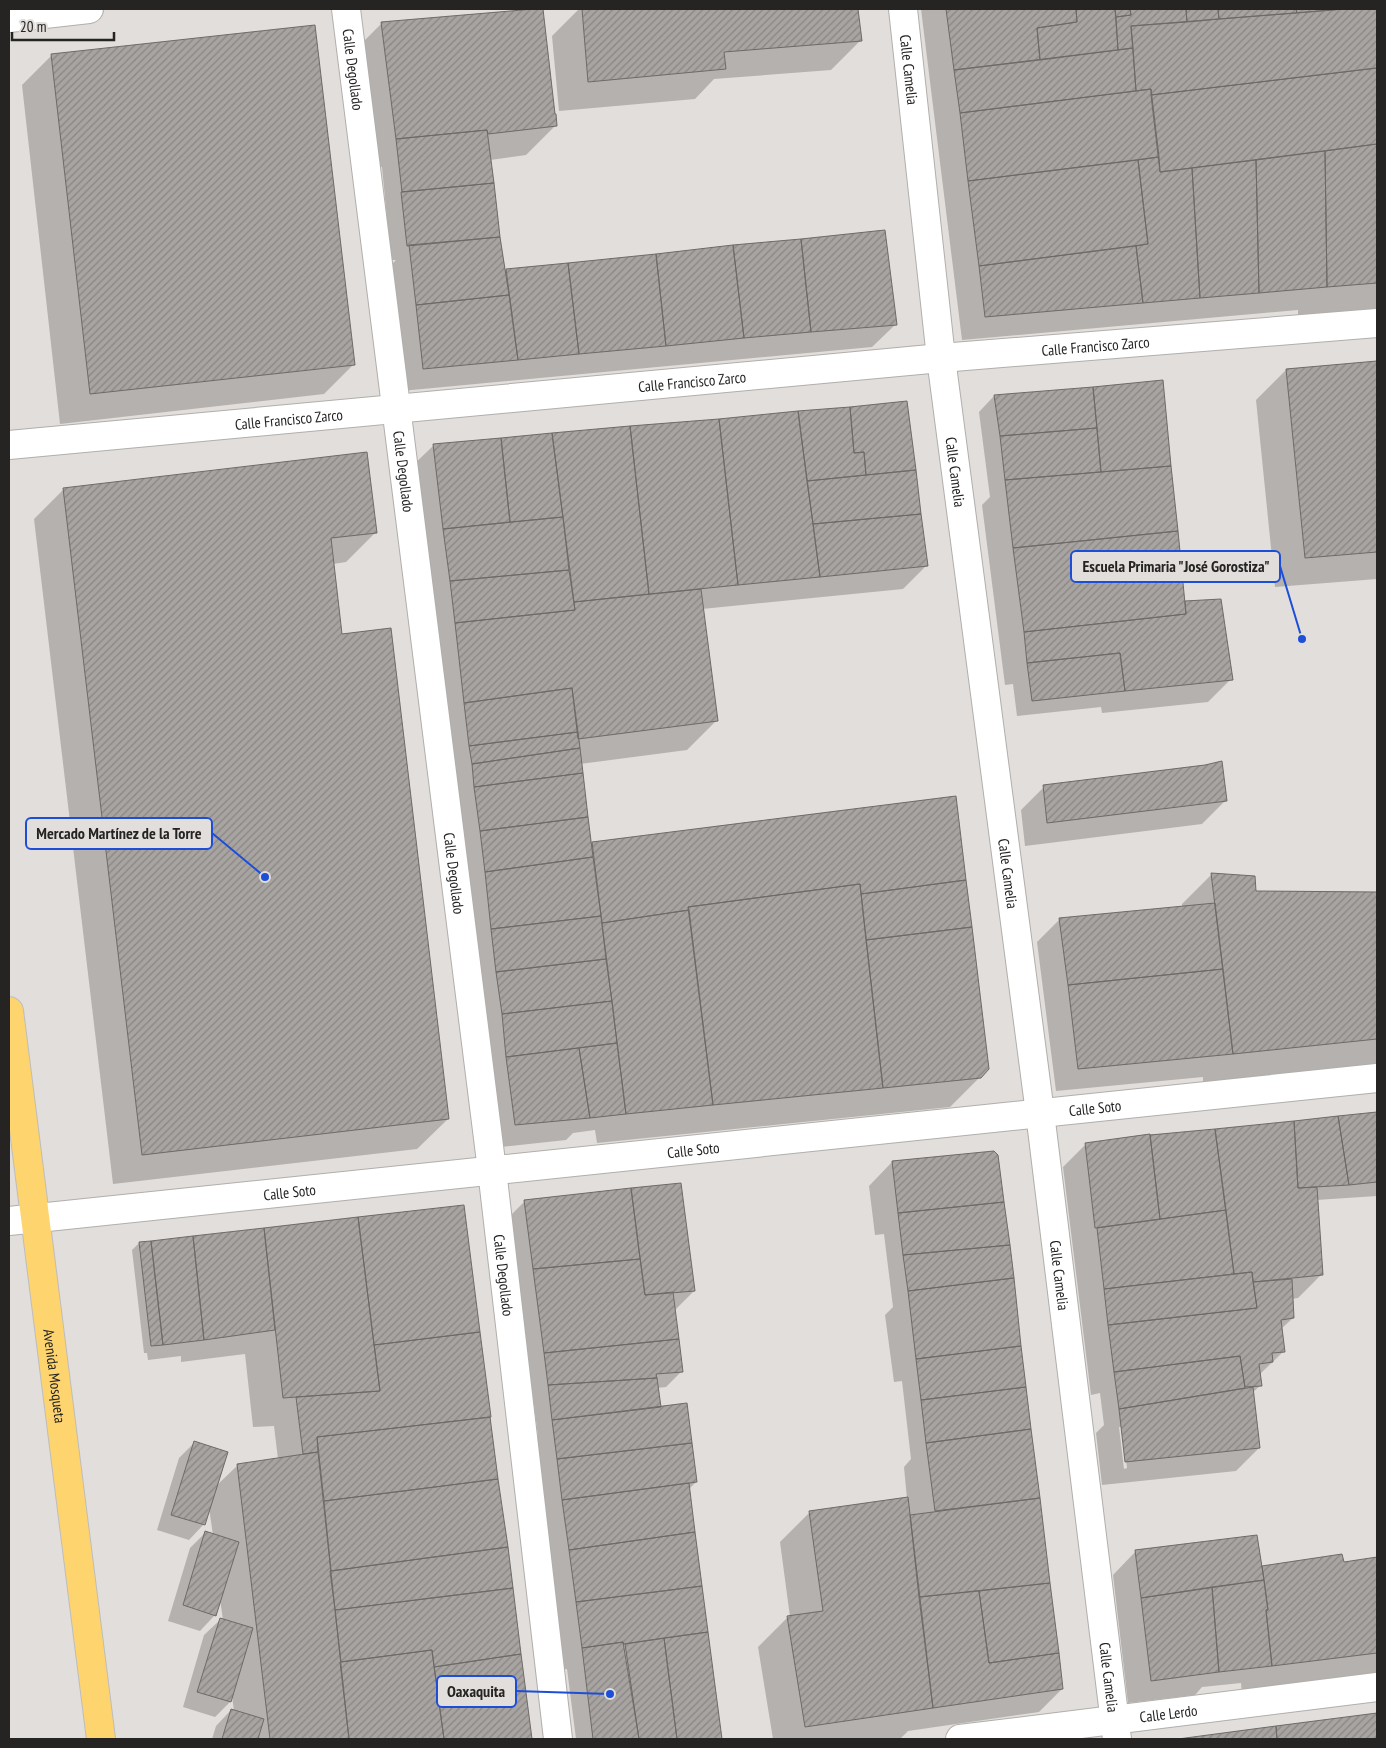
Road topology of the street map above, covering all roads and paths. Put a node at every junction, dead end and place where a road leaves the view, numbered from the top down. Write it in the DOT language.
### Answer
graph roads {
  1 [pos="89,9"];
  2 [pos="346,9"];
  3 [pos="903,9"];
  4 [pos="9,18"];
  5 [pos="1377,323"];
  6 [pos="941,358"];
  7 [pos="397,410"];
  8 [pos="9,445"];
  9 [pos="9,1011"];
  10 [pos="1377,1078"];
  11 [pos="1040,1113"];
  12 [pos="492,1170"];
  13 [pos="22,1220"];
  14 [pos="1377,1687"];
  15 [pos="1116,1729"];
  16 [pos="101,1739"];
  17 [pos="558,1739"];
  18 [pos="960,1739"];
  1 -- 4 [label="street"];
  2 -- 7 [label="street, Calle Degollado"];
  3 -- 6 [label="street, Calle Camelia"];
  5 -- 6 [label="street, Calle Francisco Zarco"];
  6 -- 7 [label="street, Calle Francisco Zarco"];
  6 -- 11 [label="street, Calle Camelia"];
  7 -- 8 [label="street, Calle Francisco Zarco"];
  7 -- 12 [label="street, Calle Degollado"];
  9 -- 13 [label="main road, Avenida Mosqueta"];
  10 -- 11 [label="street, Calle Soto"];
  11 -- 12 [label="street, Calle Soto"];
  11 -- 15 [label="street, Calle Camelia"];
  12 -- 13 [label="street, Calle Soto"];
  12 -- 17 [label="street, Calle Degollado"];
  13 -- 16 [label="main road, Avenida Mosqueta"];
  14 -- 15 [label="street, Calle Lerdo"];
  15 -- 18 [label="street, Calle Lerdo"];
}
